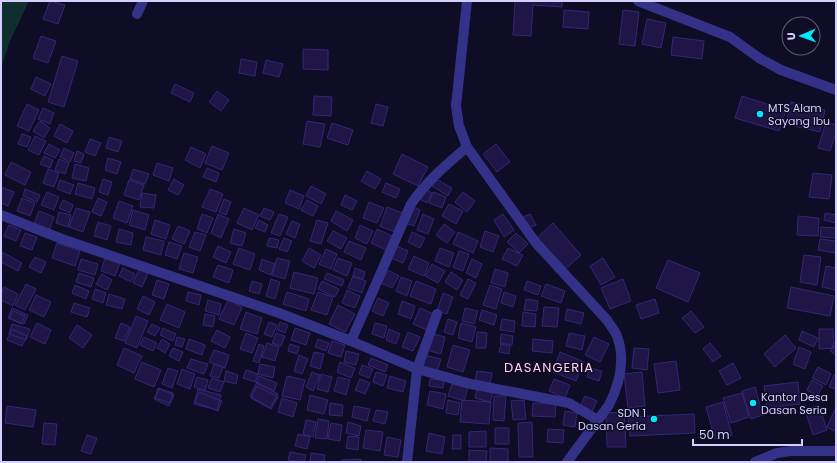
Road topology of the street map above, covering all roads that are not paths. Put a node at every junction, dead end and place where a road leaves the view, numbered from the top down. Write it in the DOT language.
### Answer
graph roads {
  1 [pos="144,1"];
  2 [pos="467,1"];
  3 [pos="638,1"];
  4 [pos="137,14"];
  5 [pos="836,90"];
  6 [pos="467,147"];
  7 [pos="1,215"];
  8 [pos="437,314"];
  9 [pos="351,341"];
  10 [pos="417,369"];
  11 [pos="598,420"];
  12 [pos="836,451"];
  13 [pos="407,462"];
  14 [pos="567,462"];
  15 [pos="755,462"];
  1 -- 4 [label="street"];
  2 -- 6 [label="street"];
  3 -- 5 [label="street"];
  6 -- 9 [label="street"];
  6 -- 11 [label="street"];
  7 -- 9 [label="street"];
  8 -- 10 [label="street"];
  9 -- 10 [label="street"];
  10 -- 11 [label="street"];
  10 -- 13 [label="street"];
  11 -- 14 [label="street"];
  12 -- 15 [label="street"];
}
